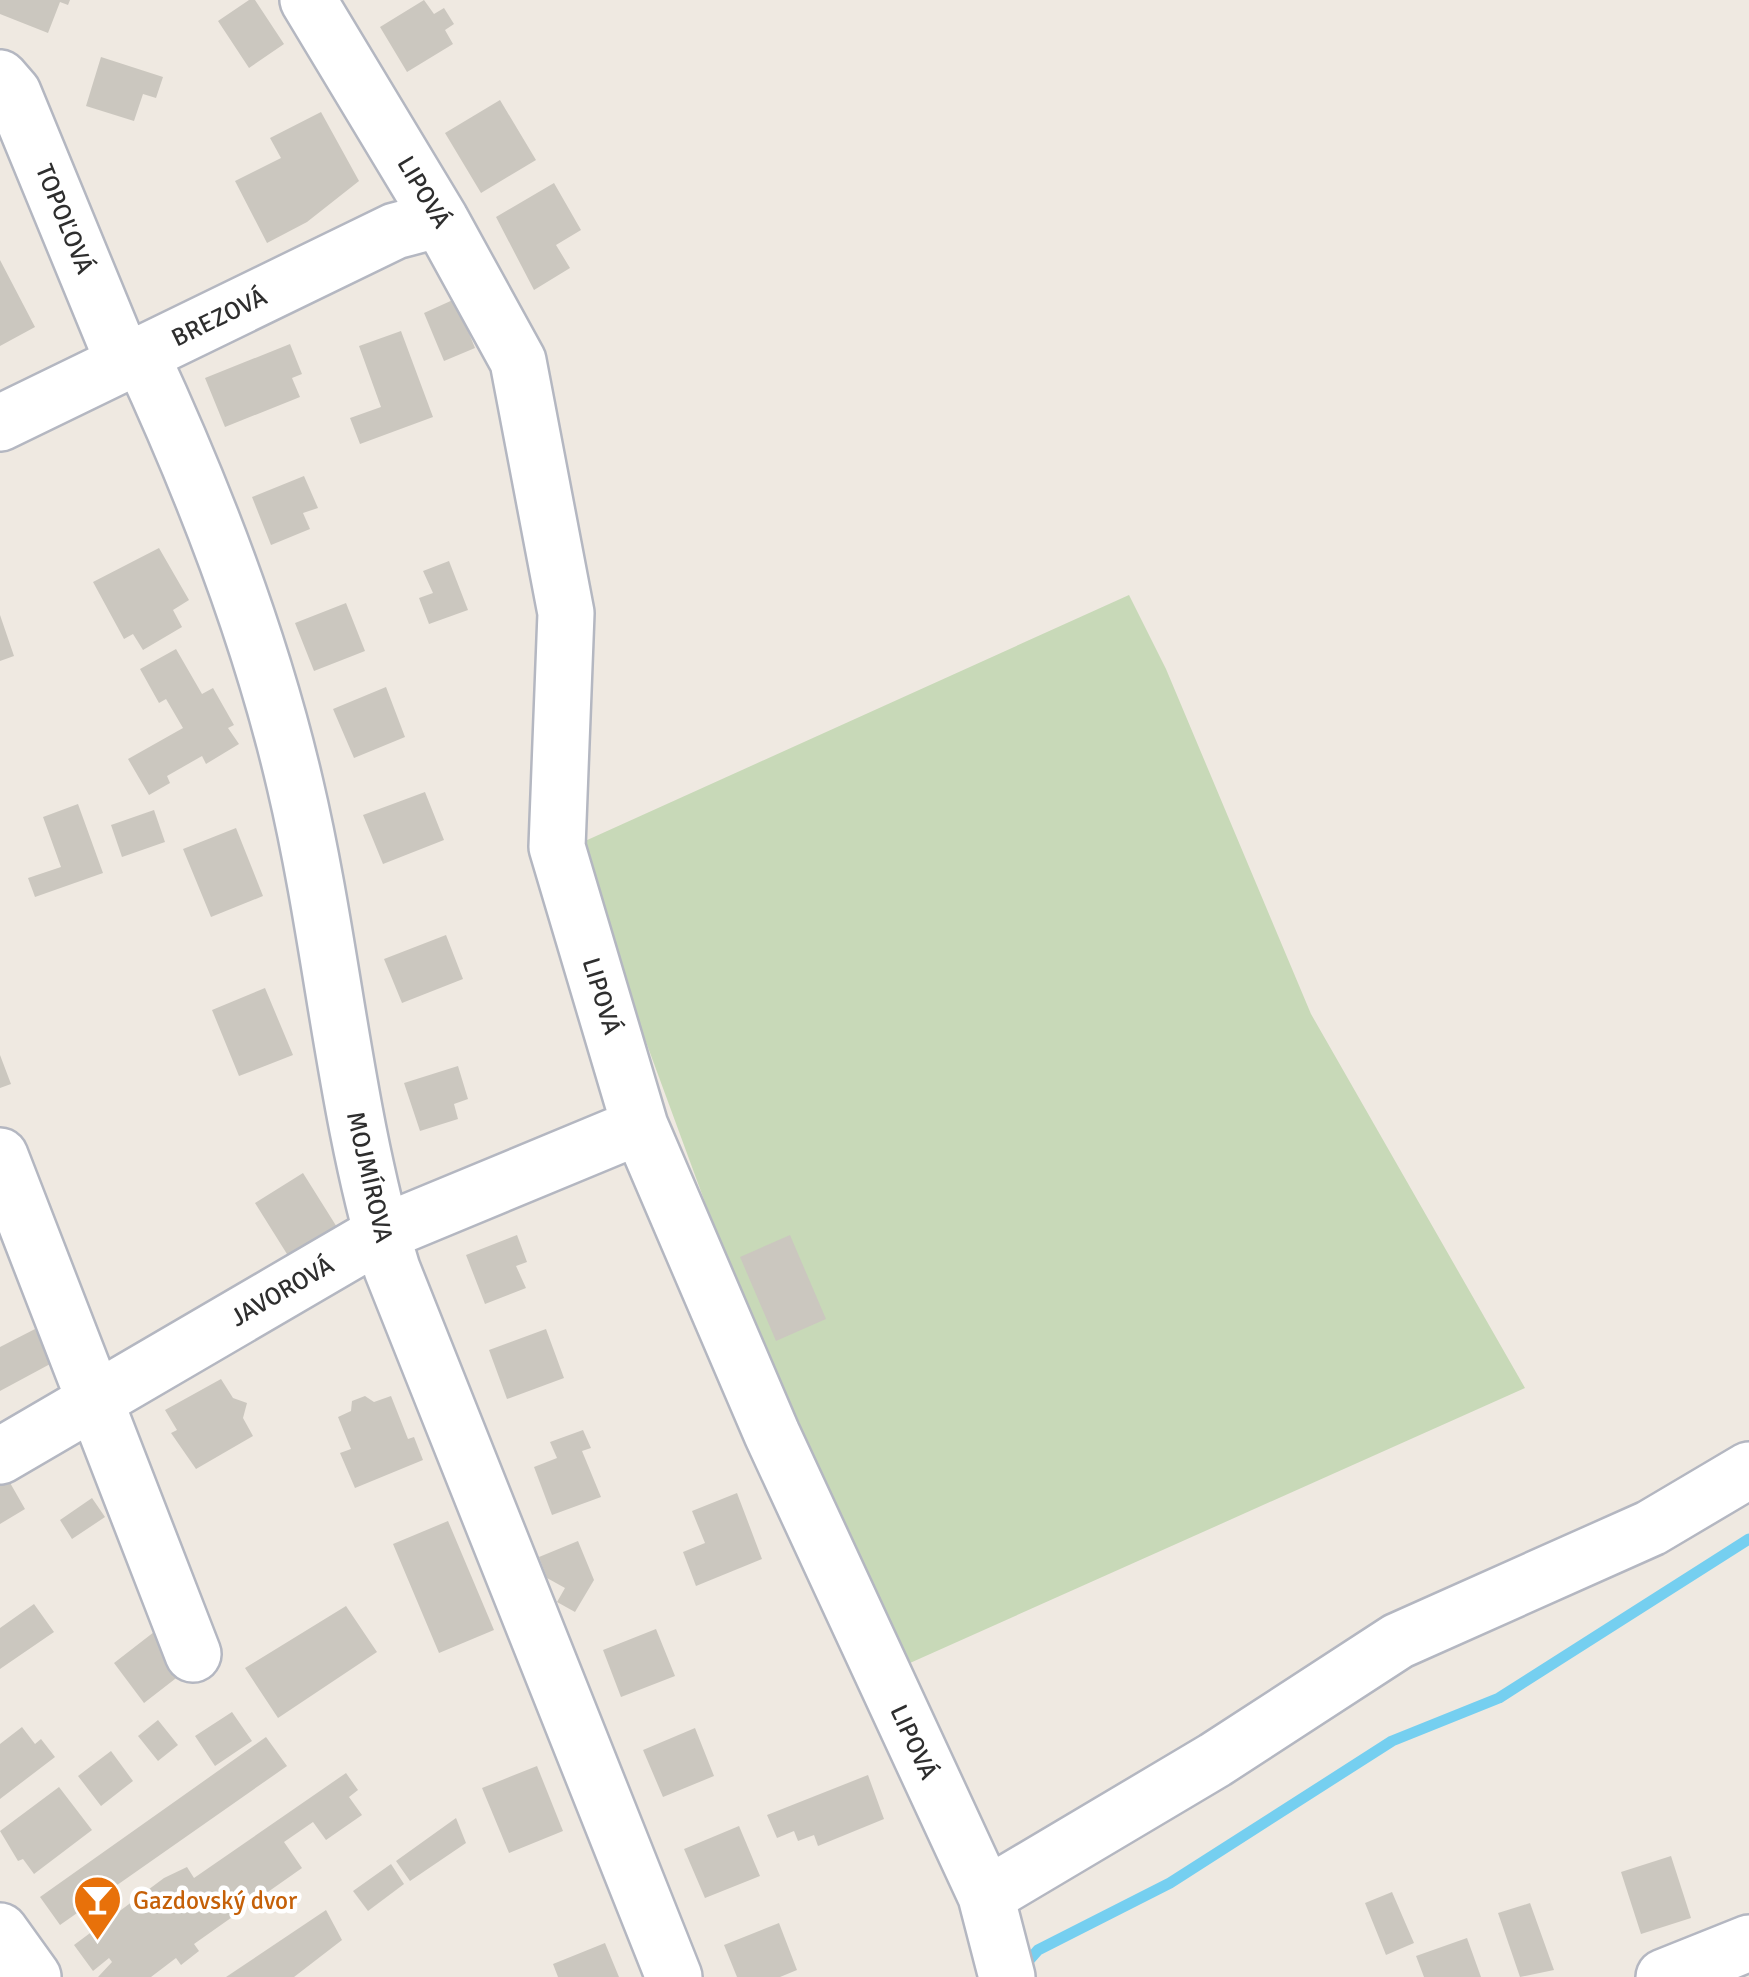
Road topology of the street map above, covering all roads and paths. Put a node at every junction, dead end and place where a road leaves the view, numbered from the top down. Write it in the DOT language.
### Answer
graph roads {
  1 [pos="308,0"];
  2 [pos="0,78"];
  3 [pos="440,218"];
  4 [pos="132,359"];
  5 [pos="0,424"];
  6 [pos="640,1126"];
  7 [pos="0,1156"];
  8 [pos="382,1233"];
  9 [pos="95,1400"];
  10 [pos="0,1456"];
  11 [pos="1749,1470"];
  12 [pos="194,1654"];
  13 [pos="986,1896"];
  14 [pos="0,1931"];
  15 [pos="1749,1943"];
  16 [pos="1004,1964"];
  17 [pos="33,1977"];
  18 [pos="674,1977"];
  19 [pos="1664,1977"];
  1 -- 3 [label="street, LIPOVÁ"];
  2 -- 4 [label="street, TOPOĽOVÁ"];
  3 -- 4 [label="street, BREZOVÁ"];
  3 -- 6 [label="street, LIPOVÁ"];
  4 -- 5 [label="street, BREZOVÁ"];
  4 -- 8 [label="street, MOJMÍROVA"];
  6 -- 8 [label="street, JAVOROVÁ"];
  6 -- 13 [label="street, LIPOVÁ"];
  7 -- 9 [label="street"];
  8 -- 9 [label="street, JAVOROVÁ"];
  8 -- 18 [label="street, MOJMÍROVA"];
  9 -- 10 [label="street, JAVOROVÁ"];
  9 -- 12 [label="street"];
  11 -- 13 [label="street"];
  13 -- 16 [label="street, LIPOVÁ"];
  14 -- 17 [label="street"];
  15 -- 19 [label="street"];
}
